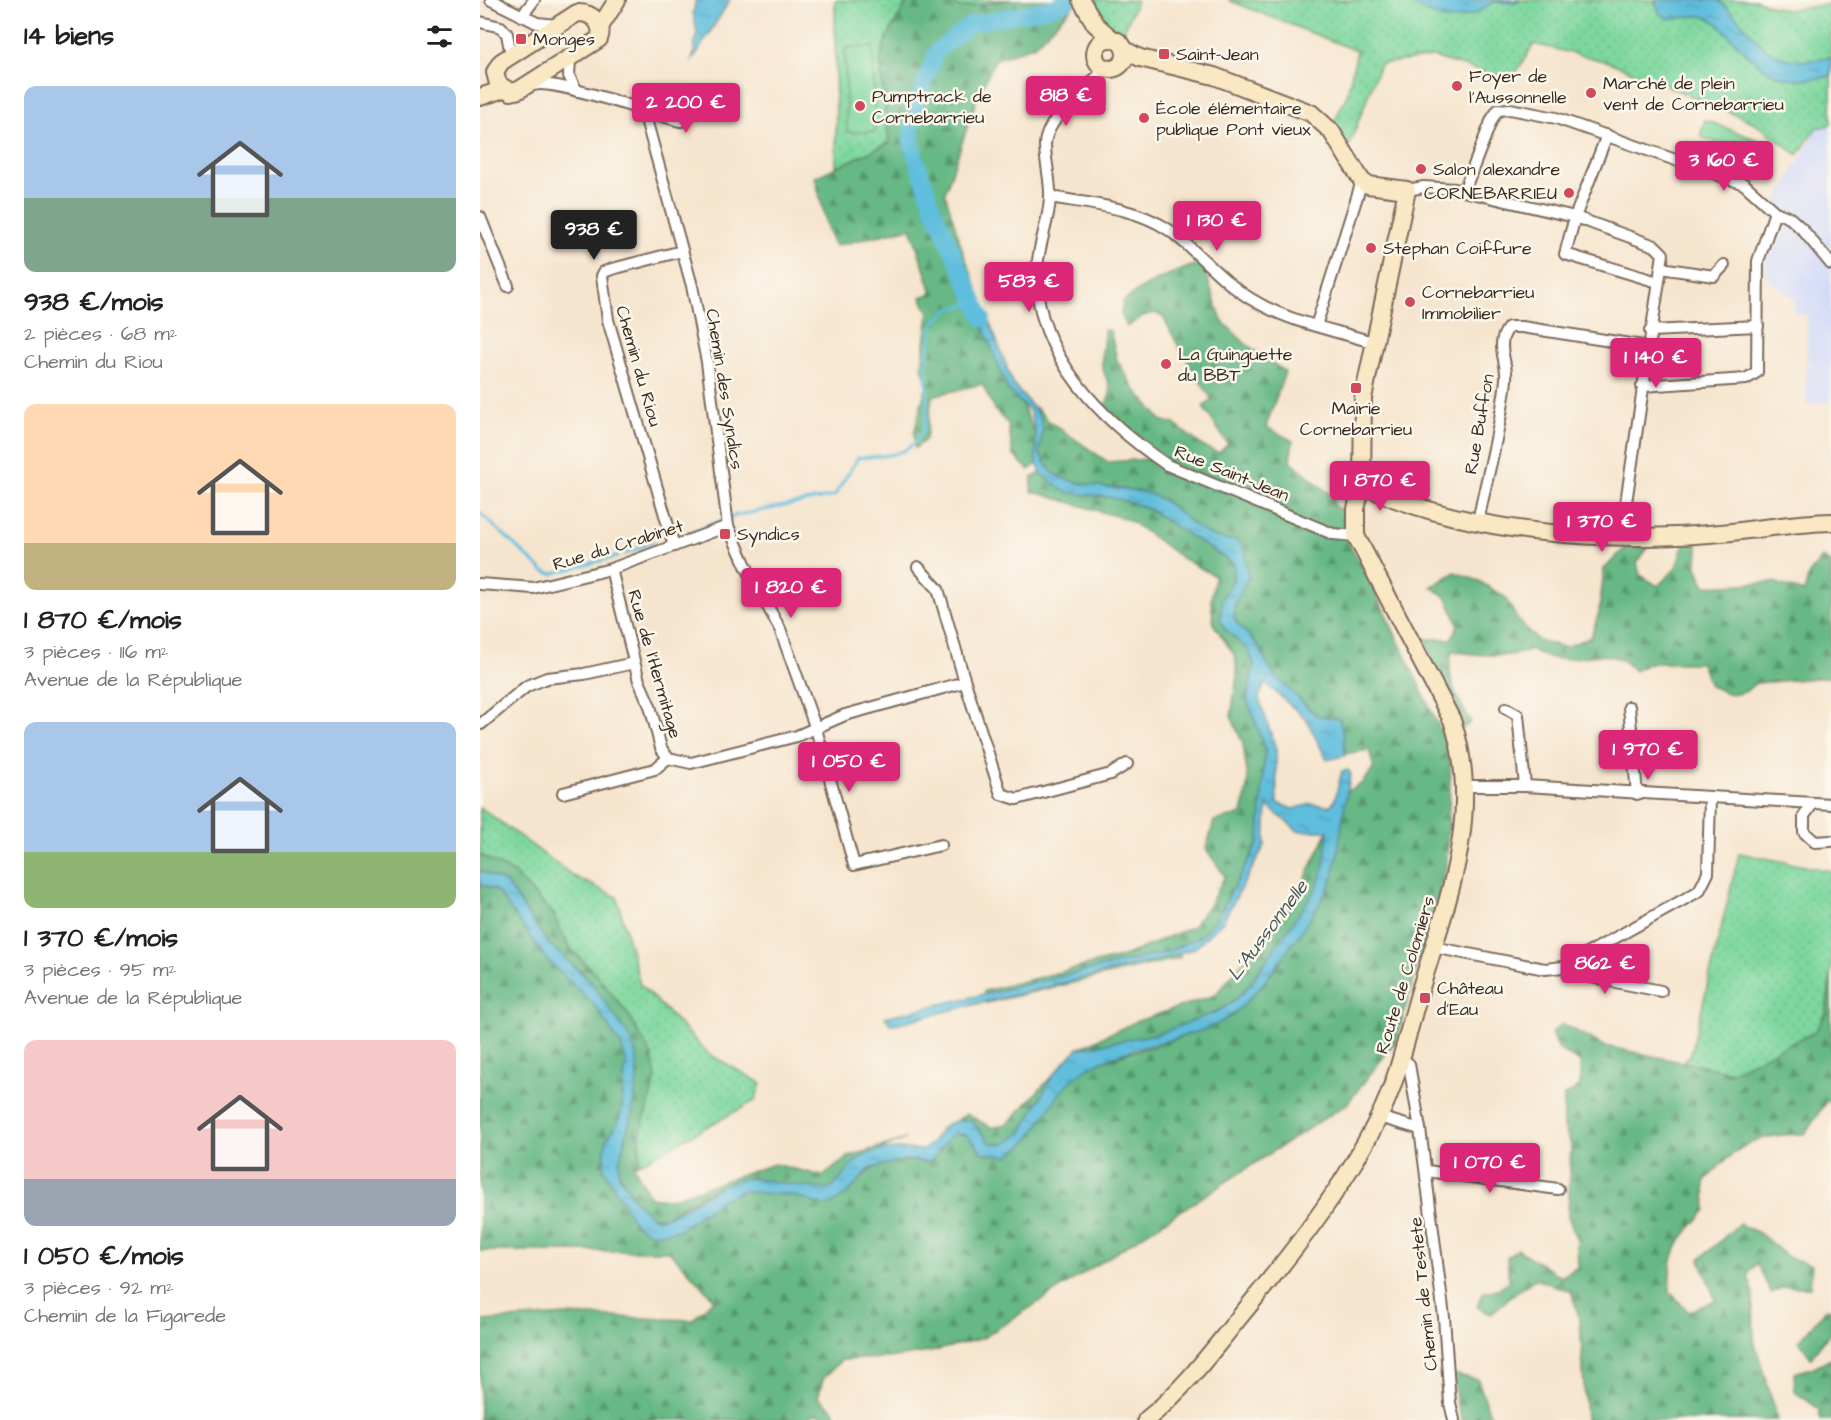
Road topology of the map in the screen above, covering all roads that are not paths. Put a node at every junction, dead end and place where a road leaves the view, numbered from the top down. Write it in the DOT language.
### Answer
graph roads {
  1 [pos="491,0"];
  2 [pos="534,0"];
  3 [pos="616,0"];
  4 [pos="1088,12"];
  5 [pos="587,14"];
  6 [pos="522,16"];
  7 [pos="480,22"];
  8 [pos="558,25"];
  9 [pos="600,27"];
  10 [pos="1104,42"];
  11 [pos="511,55"];
  12 [pos="1129,57"];
  13 [pos="570,59"];
  14 [pos="1107,68"];
  15 [pos="506,86"];
  16 [pos="480,91"];
  17 [pos="578,91"];
  18 [pos="707,92"];
  19 [pos="480,97"];
  20 [pos="644,112"];
  21 [pos="1607,135"];
  22 [pos="1362,181"];
  23 [pos="1407,190"];
  24 [pos="1464,191"];
  25 [pos="1050,197"];
  26 [pos="1775,212"];
  27 [pos="480,217"];
  28 [pos="1575,217"];
  29 [pos="682,251"];
  30 [pos="1831,264"];
  31 [pos="1724,265"];
  32 [pos="1660,268"];
  33 [pos="1658,282"];
  34 [pos="508,286"];
  35 [pos="1316,326"];
  36 [pos="1758,326"];
  37 [pos="1650,331"];
  38 [pos="1375,344"];
  39 [pos="1648,347"];
  40 [pos="1642,386"];
  41 [pos="1362,485"];
  42 [pos="727,521"];
  43 [pos="1478,522"];
  44 [pos="1831,522"];
  45 [pos="1356,536"];
  46 [pos="1621,536"];
  47 [pos="674,546"];
  48 [pos="918,567"];
  49 [pos="611,568"];
  50 [pos="480,584"];
  51 [pos="634,663"];
  52 [pos="965,682"];
  53 [pos="1629,706"];
  54 [pos="1506,708"];
  55 [pos="481,724"];
  56 [pos="816,729"];
  57 [pos="668,758"];
  58 [pos="1127,764"];
  59 [pos="1464,786"];
  60 [pos="1525,786"];
  61 [pos="563,793"];
  62 [pos="1637,794"];
  63 [pos="1710,797"];
  64 [pos="1813,803"];
  65 [pos="1831,804"];
  66 [pos="1831,842"];
  67 [pos="941,845"];
  68 [pos="1433,947"];
  69 [pos="1563,967"];
  70 [pos="1661,991"];
  71 [pos="1400,1058"];
  72 [pos="1379,1118"];
  73 [pos="1420,1129"];
  74 [pos="1427,1171"];
  75 [pos="1558,1189"];
  76 [pos="1146,1420"];
  77 [pos="1454,1420"];
  1 -- 6 [label="street"];
  2 -- 6 [label="street"];
  3 -- 5 [label="street"];
  3 -- 9 [label="street"];
  4 -- 10 [label="street"];
  5 -- 8 [label="street"];
  5 -- 9 [label="street"];
  6 -- 8 [label="street"];
  7 -- 11 [label="street"];
  8 -- 11 [label="street"];
  9 -- 13 [label="street"];
  10 -- 12 [label="street"];
  10 -- 14 [label="street"];
  11 -- 15 [label="street"];
  12 -- 14 [label="street"];
  12 -- 22 [label="street"];
  13 -- 15 [label="street"];
  13 -- 17 [label="street"];
  14 -- 25 [label="street, Rue Saint-Jean"];
  15 -- 16 [label="street"];
  15 -- 17 [label="street"];
  15 -- 19 [label="street"];
  17 -- 20 [label="street"];
  18 -- 20 [label="street"];
  20 -- 29 [label="street, Chemin des Syndics"];
  21 -- 24 [label="street"];
  21 -- 26 [label="street"];
  21 -- 28 [label="street"];
  22 -- 23 [label="street"];
  22 -- 35 [label="street"];
  23 -- 24 [label="street"];
  23 -- 38 [label="street, Route de Colomiers"];
  24 -- 28 [label="street"];
  25 -- 35 [label="street"];
  25 -- 45 [label="street, Rue Saint-Jean"];
  26 -- 30 [label="street"];
  26 -- 36 [label="street"];
  27 -- 34 [label="street"];
  28 -- 32 [label="street"];
  28 -- 33 [label="street"];
  29 -- 42 [label="street, Chemin des Syndics"];
  29 -- 47 [label="street, Chemin du Riou"];
  31 -- 32 [label="street"];
  32 -- 33 [label="street"];
  33 -- 37 [label="street"];
  35 -- 38 [label="street"];
  36 -- 37 [label="street"];
  36 -- 40 [label="street"];
  37 -- 39 [label="street"];
  38 -- 41 [label="street, Route de Colomiers"];
  39 -- 40 [label="street"];
  39 -- 43 [label="street, Rue Buffon"];
  40 -- 46 [label="street"];
  41 -- 43 [label="street"];
  41 -- 45 [label="street, Route de Colomiers"];
  42 -- 47 [label="street, Rue du Crabinet"];
  42 -- 56 [label="street, Chemin des Syndics"];
  43 -- 46 [label="street"];
  44 -- 46 [label="street"];
  45 -- 59 [label="street, Route de Colomiers"];
  47 -- 49 [label="street, Rue du Crabinet"];
  48 -- 52 [label="street"];
  49 -- 50 [label="street, Rue du Crabinet"];
  49 -- 51 [label="street, Rue de l'Hermitage"];
  51 -- 55 [label="street"];
  51 -- 57 [label="street, Rue de l'Hermitage"];
  52 -- 56 [label="street, Rue de l'Hermitage"];
  52 -- 58 [label="street"];
  53 -- 62 [label="street"];
  54 -- 60 [label="street"];
  56 -- 57 [label="street, Rue de l'Hermitage"];
  56 -- 67 [label="street, Chemin des Syndics"];
  57 -- 61 [label="street"];
  59 -- 60 [label="street"];
  59 -- 68 [label="street, Route de Colomiers"];
  60 -- 62 [label="street"];
  62 -- 63 [label="street"];
  63 -- 64 [label="street"];
  63 -- 69 [label="street"];
  64 -- 65 [label="street"];
  64 -- 66 [label="street"];
  68 -- 69 [label="street"];
  68 -- 71 [label="street, Route de Colomiers"];
  69 -- 70 [label="street"];
  71 -- 72 [label="street, Route de Colomiers"];
  71 -- 73 [label="street, Chemin de Testete"];
  72 -- 73 [label="street"];
  72 -- 76 [label="street, Route de Colomiers"];
  73 -- 74 [label="street, Chemin de Testete"];
  74 -- 75 [label="street"];
  74 -- 77 [label="street, Chemin de Testete"];
}
